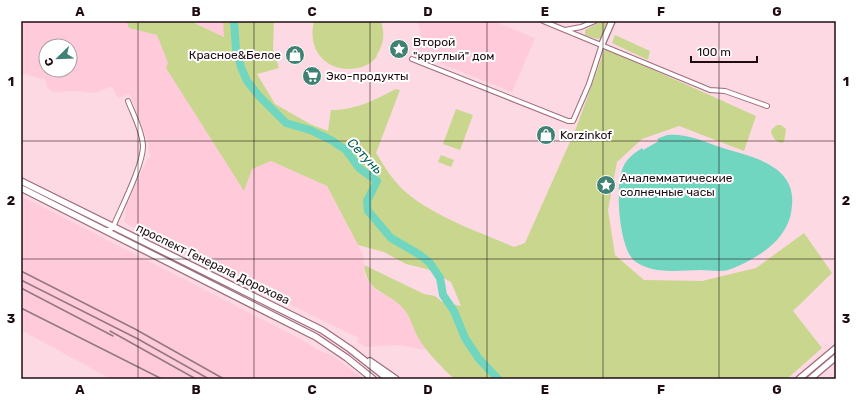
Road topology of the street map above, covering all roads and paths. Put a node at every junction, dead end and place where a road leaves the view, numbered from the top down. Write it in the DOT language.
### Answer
graph roads {
  1 [pos="543,21"];
  2 [pos="595,21"];
  3 [pos="612,21"];
  4 [pos="564,30"];
  5 [pos="602,44"];
  6 [pos="412,59"];
  7 [pos="128,101"];
  8 [pos="767,106"];
  9 [pos="21,181"];
  10 [pos="21,188"];
  11 [pos="113,226"];
  12 [pos="102,230"];
  13 [pos="836,348"];
  14 [pos="354,352"];
  15 [pos="836,357"];
  16 [pos="373,379"];
  17 [pos="388,379"];
  18 [pos="396,379"];
  19 [pos="799,379"];
  20 [pos="810,379"];
  1 -- 4 [label="street"];
  2 -- 4 [label="street"];
  3 -- 5 [label="main road"];
  4 -- 5 [label="street"];
  5 -- 6 [label="street"];
  5 -- 8 [label="street"];
  7 -- 11 [label="street"];
  9 -- 11 [label="main road, проспект Генерала Дорохова"];
  10 -- 12 [label="main road, проспект Генерала Дорохова"];
  11 -- 12 [label="street"];
  11 -- 14 [label="main road, проспект Генерала Дорохова"];
  12 -- 16 [label="main road, проспект Генерала Дорохова"];
  13 -- 19 [label="main road"];
  14 -- 17 [label="main road, проспект Генерала Дорохова"];
  14 -- 18 [label="main road"];
  15 -- 20 [label="main road"];
}
